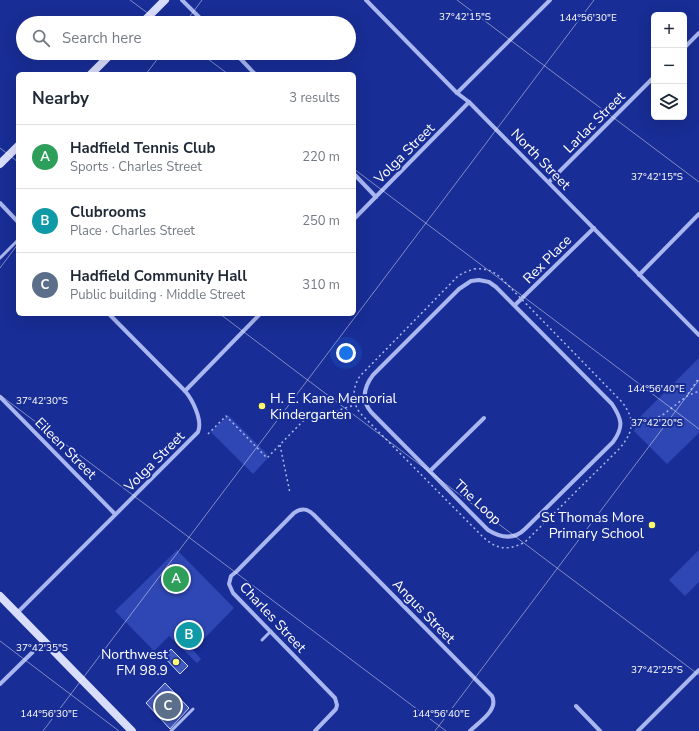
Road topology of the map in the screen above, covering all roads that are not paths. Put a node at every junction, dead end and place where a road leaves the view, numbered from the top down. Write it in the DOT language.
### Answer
graph roads {
  1 [pos="165,0"];
  2 [pos="182,0"];
  3 [pos="366,0"];
  4 [pos="550,0"];
  5 [pos="149,16"];
  6 [pos="198,16"];
  7 [pos="699,33"];
  8 [pos="687,45"];
  9 [pos="105,60"];
  10 [pos="242,60"];
  11 [pos="93,72"];
  12 [pos="253,72"];
  13 [pos="651,81"];
  14 [pos="458,93"];
  15 [pos="469,102"];
  16 [pos="16,148"];
  17 [pos="0,164"];
  18 [pos="356,176"];
  19 [pos="549,182"];
  20 [pos="376,197"];
  21 [pos="0,203"];
  22 [pos="699,214"];
  23 [pos="356,217"];
  24 [pos="16,220"];
  25 [pos="594,228"];
  26 [pos="16,242"];
  27 [pos="0,258"];
  28 [pos="639,275"];
  29 [pos="515,306"];
  30 [pos="111,316"];
  31 [pos="258,316"];
  32 [pos="699,335"];
  33 [pos="185,391"];
  34 [pos="0,397"];
  35 [pos="484,418"];
  36 [pos="430,471"];
  37 [pos="309,510"];
  38 [pos="116,514"];
  39 [pos="0,596"];
  40 [pos="17,613"];
  41 [pos="270,631"];
  42 [pos="44,640"];
  43 [pos="262,640"];
  44 [pos="699,670"];
  45 [pos="0,684"];
  46 [pos="576,706"];
  47 [pos="193,709"];
  48 [pos="129,730"];
  49 [pos="172,731"];
  50 [pos="315,731"];
  51 [pos="470,731"];
  52 [pos="600,731"];
  53 [pos="638,731"];
  1 -- 5 [label="street"];
  2 -- 6 [label="street"];
  3 -- 14 [label="street, North Street"];
  4 -- 14 [label="street"];
  7 -- 8 [label="street"];
  9 -- 11 [label="street"];
  10 -- 12 [label="street"];
  13 -- 19 [label="street, Larlac Street"];
  14 -- 15 [label="street, North Street"];
  15 -- 19 [label="street, North Street"];
  15 -- 20 [label="street, Volga Street"];
  16 -- 17 [label="street"];
  18 -- 20 [label="street"];
  19 -- 25 [label="street, North Street"];
  20 -- 23 [label="street, Volga Street"];
  21 -- 24 [label="street"];
  22 -- 28 [label="street"];
  25 -- 28 [label="street, North Street"];
  25 -- 29 [label="street, Rex Place"];
  26 -- 27 [label="lane"];
  28 -- 32 [label="street, North Street"];
  29 -- 36 [label="street, The Loop"];
  29 -- 36 [label="street, The Loop"];
  30 -- 33 [label="street"];
  31 -- 33 [label="street"];
  33 -- 38 [label="street, Volga Street"];
  34 -- 38 [label="street, Eileen Street"];
  35 -- 36 [label="street"];
  37 -- 41 [label="street, Charles Street"];
  37 -- 51 [label="street, Angus Street"];
  38 -- 40 [label="street, Volga Street"];
  39 -- 40 [label="street"];
  40 -- 42 [label="street"];
  41 -- 43 [label="lane"];
  41 -- 50 [label="street, Charles Street"];
  42 -- 45 [label="street"];
  42 -- 48 [label="street"];
  44 -- 53 [label="street"];
  46 -- 52 [label="street"];
  47 -- 49 [label="lane"];
}
